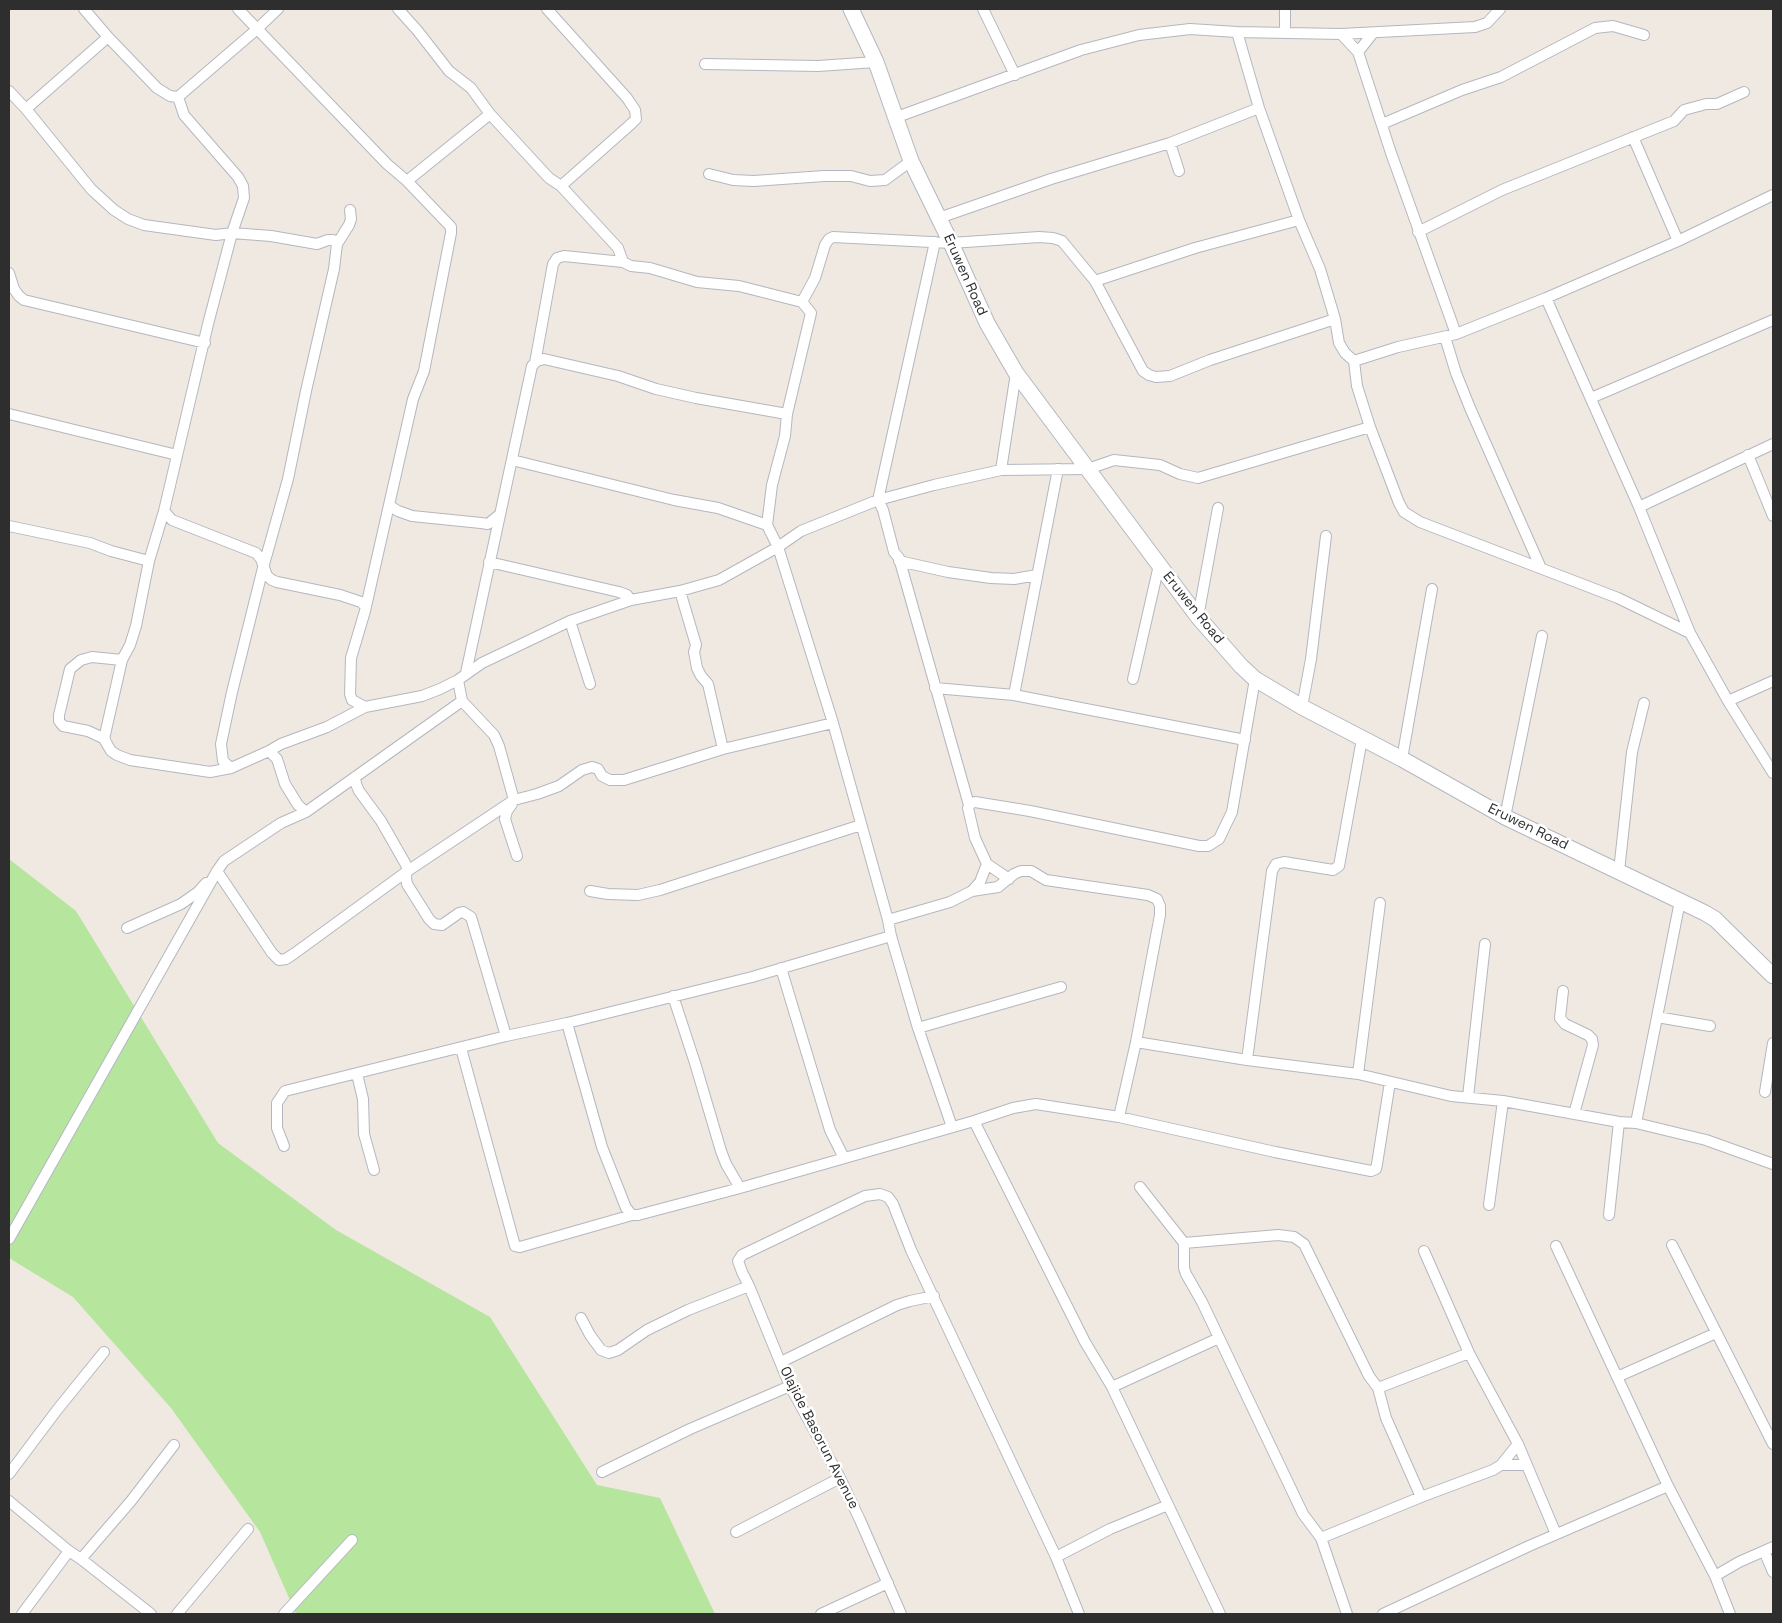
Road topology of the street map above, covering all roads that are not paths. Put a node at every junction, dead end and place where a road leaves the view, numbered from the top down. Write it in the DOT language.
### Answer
graph roads {
  1 [pos="84,9"];
  2 [pos="238,9"];
  3 [pos="278,9"];
  4 [pos="398,9"];
  5 [pos="547,9"];
  6 [pos="851,9"];
  7 [pos="983,9"];
  8 [pos="1285,9"];
  9 [pos="1500,9"];
  10 [pos="256,30"];
  11 [pos="1237,32"];
  12 [pos="1284,32"];
  13 [pos="1373,33"];
  14 [pos="1341,34"];
  15 [pos="1644,35"];
  16 [pos="108,37"];
  17 [pos="1358,52"];
  18 [pos="876,62"];
  19 [pos="705,64"];
  20 [pos="1015,75"];
  21 [pos="9,92"];
  22 [pos="1744,92"];
  23 [pos="178,97"];
  24 [pos="1259,108"];
  25 [pos="26,109"];
  26 [pos="490,114"];
  27 [pos="897,117"];
  28 [pos="1382,124"];
  29 [pos="1633,137"];
  30 [pos="1170,143"];
  31 [pos="911,161"];
  32 [pos="1179,170"];
  33 [pos="708,174"];
  34 [pos="406,181"];
  35 [pos="561,186"];
  36 [pos="1773,195"];
  37 [pos="350,210"];
  38 [pos="939,218"];
  39 [pos="1299,220"];
  40 [pos="1418,232"];
  41 [pos="232,233"];
  42 [pos="1678,241"];
  43 [pos="935,242"];
  44 [pos="951,242"];
  45 [pos="337,244"];
  46 [pos="624,262"];
  47 [pos="9,273"];
  48 [pos="1095,281"];
  49 [pos="1546,298"];
  50 [pos="802,302"];
  51 [pos="1336,320"];
  52 [pos="1773,320"];
  53 [pos="1456,334"];
  54 [pos="1445,337"];
  55 [pos="205,343"];
  56 [pos="1354,361"];
  57 [pos="535,363"];
  58 [pos="1016,373"];
  59 [pos="1591,398"];
  60 [pos="9,414"];
  61 [pos="787,414"];
  62 [pos="1370,427"];
  63 [pos="1773,444"];
  64 [pos="177,455"];
  65 [pos="1748,455"];
  66 [pos="512,460"];
  67 [pos="1088,468"];
  68 [pos="1058,469"];
  69 [pos="1000,470"];
  70 [pos="878,500"];
  71 [pos="390,506"];
  72 [pos="1639,507"];
  73 [pos="1218,508"];
  74 [pos="164,512"];
  75 [pos="499,515"];
  76 [pos="1773,516"];
  77 [pos="172,520"];
  78 [pos="767,524"];
  79 [pos="9,526"];
  80 [pos="158,530"];
  81 [pos="1326,536"];
  82 [pos="778,547"];
  83 [pos="149,561"];
  84 [pos="899,561"];
  85 [pos="489,562"];
  86 [pos="1159,565"];
  87 [pos="1540,566"];
  88 [pos="263,568"];
  89 [pos="1037,575"];
  90 [pos="1432,589"];
  91 [pos="680,591"];
  92 [pos="631,600"];
  93 [pos="365,606"];
  94 [pos="1198,617"];
  95 [pos="570,621"];
  96 [pos="1690,633"];
  97 [pos="1542,636"];
  98 [pos="122,660"];
  99 [pos="466,673"];
  100 [pos="1255,679"];
  101 [pos="458,680"];
  102 [pos="1133,680"];
  103 [pos="1773,681"];
  104 [pos="590,684"];
  105 [pos="936,688"];
  106 [pos="1014,695"];
  107 [pos="462,701"];
  108 [pos="1728,701"];
  109 [pos="1644,703"];
  110 [pos="365,707"];
  111 [pos="1302,707"];
  112 [pos="833,723"];
  113 [pos="105,739"];
  114 [pos="1362,739"];
  115 [pos="1245,740"];
  116 [pos="723,749"];
  117 [pos="269,751"];
  118 [pos="1402,759"];
  119 [pos="231,768"];
  120 [pos="1773,773"];
  121 [pos="355,777"];
  122 [pos="514,800"];
  123 [pos="969,805"];
  124 [pos="306,812"];
  125 [pos="1505,817"];
  126 [pos="861,825"];
  127 [pos="517,856"];
  128 [pos="987,864"];
  129 [pos="1619,871"];
  130 [pos="218,872"];
  131 [pos="406,872"];
  132 [pos="1009,879"];
  133 [pos="590,891"];
  134 [pos="972,891"];
  135 [pos="1680,900"];
  136 [pos="1380,903"];
  137 [pos="888,920"];
  138 [pos="127,928"];
  139 [pos="891,936"];
  140 [pos="1485,944"];
  141 [pos="781,968"];
  142 [pos="1773,976"];
  143 [pos="1061,987"];
  144 [pos="1563,991"];
  145 [pos="673,996"];
  146 [pos="1657,1017"];
  147 [pos="567,1023"];
  148 [pos="1710,1026"];
  149 [pos="918,1028"];
  150 [pos="506,1036"];
  151 [pos="1136,1042"];
  152 [pos="1773,1043"];
  153 [pos="461,1048"];
  154 [pos="1246,1060"];
  155 [pos="357,1074"];
  156 [pos="1358,1074"];
  157 [pos="1390,1082"];
  158 [pos="1765,1092"];
  159 [pos="1468,1097"];
  160 [pos="1504,1101"];
  161 [pos="1574,1114"];
  162 [pos="1119,1117"];
  163 [pos="974,1121"];
  164 [pos="1619,1122"];
  165 [pos="1636,1123"];
  166 [pos="952,1127"];
  167 [pos="284,1146"];
  168 [pos="844,1158"];
  169 [pos="1773,1164"];
  170 [pos="374,1170"];
  171 [pos="1140,1187"];
  172 [pos="740,1188"];
  173 [pos="1489,1205"];
  174 [pos="632,1215"];
  175 [pos="1609,1215"];
  176 [pos="9,1238"];
  177 [pos="1184,1243"];
  178 [pos="1672,1244"];
  179 [pos="1556,1246"];
  180 [pos="1424,1251"];
  181 [pos="749,1286"];
  182 [pos="934,1296"];
  183 [pos="581,1318"];
  184 [pos="1716,1333"];
  185 [pos="1219,1338"];
  186 [pos="104,1352"];
  187 [pos="1470,1353"];
  188 [pos="781,1362"];
  189 [pos="1617,1377"];
  190 [pos="790,1386"];
  191 [pos="1112,1387"];
  192 [pos="1378,1388"];
  193 [pos="1769,1426"];
  194 [pos="1518,1444"];
  195 [pos="1773,1444"];
  196 [pos="174,1445"];
  197 [pos="1501,1465"];
  198 [pos="1527,1465"];
  199 [pos="602,1472"];
  200 [pos="9,1474"];
  201 [pos="840,1478"];
  202 [pos="1668,1486"];
  203 [pos="1421,1497"];
  204 [pos="9,1501"];
  205 [pos="1168,1506"];
  206 [pos="248,1528"];
  207 [pos="736,1532"];
  208 [pos="1556,1534"];
  209 [pos="1321,1538"];
  210 [pos="352,1540"];
  211 [pos="1768,1549"];
  212 [pos="69,1551"];
  213 [pos="1056,1557"];
  214 [pos="81,1558"];
  215 [pos="1773,1572"];
  216 [pos="1715,1576"];
  217 [pos="888,1583"];
  218 [pos="22,1614"];
  219 [pos="151,1614"];
  220 [pos="177,1614"];
  221 [pos="284,1614"];
  222 [pos="821,1614"];
  223 [pos="901,1614"];
  224 [pos="1079,1614"];
  225 [pos="1220,1614"];
  226 [pos="1347,1614"];
  227 [pos="1383,1614"];
  228 [pos="1730,1614"];
  1 -- 16 [label="street"];
  2 -- 10 [label="street"];
  3 -- 10 [label="street"];
  4 -- 26 [label="street"];
  5 -- 35 [label="street"];
  6 -- 18 [label="street, Eruwen Road"];
  7 -- 20 [label="street"];
  8 -- 12 [label="street"];
  9 -- 13 [label="street"];
  10 -- 23 [label="street"];
  10 -- 34 [label="street"];
  11 -- 12 [label="street"];
  11 -- 20 [label="street"];
  11 -- 24 [label="street"];
  12 -- 14 [label="street"];
  13 -- 14 [label="street"];
  13 -- 17 [label="street"];
  14 -- 17 [label="street"];
  15 -- 28 [label="street"];
  16 -- 23 [label="street"];
  16 -- 25 [label="street"];
  17 -- 28 [label="street"];
  18 -- 19 [label="street"];
  18 -- 27 [label="street, Eruwen Road"];
  20 -- 27 [label="street"];
  21 -- 25 [label="street"];
  22 -- 29 [label="street"];
  23 -- 41 [label="street"];
  24 -- 30 [label="street"];
  24 -- 39 [label="street"];
  25 -- 41 [label="street"];
  26 -- 34 [label="street"];
  26 -- 35 [label="street"];
  27 -- 31 [label="street, Eruwen Road"];
  28 -- 40 [label="street"];
  29 -- 40 [label="street"];
  29 -- 42 [label="street"];
  30 -- 32 [label="street"];
  30 -- 38 [label="street"];
  31 -- 33 [label="street"];
  31 -- 38 [label="street, Eruwen Road"];
  34 -- 71 [label="street"];
  35 -- 46 [label="street"];
  36 -- 42 [label="street"];
  37 -- 45 [label="street"];
  38 -- 44 [label="street, Eruwen Road"];
  39 -- 48 [label="street"];
  39 -- 51 [label="street"];
  40 -- 53 [label="street"];
  41 -- 45 [label="street"];
  41 -- 55 [label="street"];
  42 -- 49 [label="street"];
  43 -- 44 [label="street"];
  43 -- 50 [label="street"];
  43 -- 70 [label="street"];
  44 -- 48 [label="street"];
  44 -- 58 [label="street, Eruwen Road"];
  45 -- 88 [label="street"];
  46 -- 50 [label="street"];
  46 -- 57 [label="street"];
  47 -- 55 [label="street"];
  48 -- 51 [label="street"];
  49 -- 53 [label="street"];
  49 -- 59 [label="street"];
  50 -- 61 [label="street"];
  51 -- 56 [label="street"];
  52 -- 59 [label="street"];
  53 -- 54 [label="street"];
  54 -- 56 [label="street"];
  54 -- 87 [label="street"];
  55 -- 64 [label="street"];
  56 -- 62 [label="street"];
  57 -- 61 [label="street"];
  57 -- 66 [label="street"];
  58 -- 67 [label="street, Eruwen Road"];
  58 -- 69 [label="street"];
  59 -- 72 [label="street"];
  60 -- 64 [label="street"];
  61 -- 78 [label="street"];
  62 -- 67 [label="street"];
  62 -- 87 [label="street"];
  63 -- 65 [label="street"];
  64 -- 74 [label="street"];
  65 -- 72 [label="street"];
  65 -- 76 [label="street"];
  66 -- 75 [label="street"];
  66 -- 78 [label="street"];
  67 -- 68 [label="street"];
  67 -- 86 [label="street, Eruwen Road"];
  68 -- 69 [label="street"];
  68 -- 89 [label="street"];
  69 -- 70 [label="street"];
  70 -- 82 [label="street"];
  70 -- 84 [label="street"];
  71 -- 75 [label="street"];
  71 -- 93 [label="street"];
  72 -- 96 [label="street"];
  73 -- 94 [label="street"];
  74 -- 77 [label="street"];
  74 -- 80 [label="street"];
  75 -- 85 [label="street"];
  77 -- 80 [label="street"];
  77 -- 88 [label="street"];
  78 -- 82 [label="street"];
  79 -- 83 [label="street"];
  80 -- 83 [label="street"];
  81 -- 111 [label="street"];
  82 -- 91 [label="street"];
  82 -- 112 [label="street"];
  83 -- 98 [label="street"];
  84 -- 89 [label="street"];
  84 -- 105 [label="street"];
  85 -- 92 [label="street"];
  85 -- 99 [label="street"];
  86 -- 94 [label="street, Eruwen Road"];
  86 -- 102 [label="street"];
  87 -- 96 [label="street"];
  88 -- 93 [label="street"];
  88 -- 119 [label="street"];
  89 -- 106 [label="street"];
  90 -- 118 [label="street"];
  91 -- 92 [label="street"];
  91 -- 116 [label="street"];
  92 -- 95 [label="street"];
  93 -- 110 [label="street"];
  94 -- 100 [label="street, Eruwen Road"];
  95 -- 99 [label="street"];
  95 -- 104 [label="street"];
  96 -- 108 [label="street"];
  97 -- 125 [label="street"];
  98 -- 113 [label="street"];
  98 -- 113 [label="street"];
  99 -- 101 [label="street"];
  100 -- 111 [label="street, Eruwen Road"];
  100 -- 115 [label="street"];
  101 -- 107 [label="street"];
  101 -- 110 [label="street"];
  103 -- 108 [label="street"];
  105 -- 106 [label="street"];
  105 -- 123 [label="street"];
  106 -- 115 [label="street"];
  107 -- 121 [label="street"];
  107 -- 122 [label="street"];
  108 -- 120 [label="street"];
  109 -- 129 [label="street"];
  110 -- 117 [label="street"];
  111 -- 114 [label="street, Eruwen Road"];
  112 -- 116 [label="street"];
  112 -- 126 [label="street"];
  113 -- 119 [label="street"];
  114 -- 118 [label="street, Eruwen Road"];
  114 -- 154 [label="street"];
  115 -- 123 [label="street"];
  116 -- 122 [label="street"];
  117 -- 119 [label="street"];
  117 -- 124 [label="street"];
  118 -- 125 [label="street, Eruwen Road"];
  121 -- 124 [label="street"];
  121 -- 131 [label="street"];
  122 -- 127 [label="street"];
  122 -- 131 [label="street"];
  123 -- 128 [label="street"];
  124 -- 130 [label="street"];
  125 -- 129 [label="street, Eruwen Road"];
  126 -- 133 [label="street"];
  126 -- 137 [label="street"];
  128 -- 132 [label="street"];
  128 -- 134 [label="street"];
  129 -- 135 [label="street, Eruwen Road"];
  130 -- 131 [label="street"];
  130 -- 138 [label="street"];
  130 -- 176 [label="street"];
  131 -- 150 [label="street"];
  132 -- 134 [label="street"];
  132 -- 151 [label="street"];
  134 -- 137 [label="street"];
  135 -- 142 [label="street, Eruwen Road"];
  135 -- 146 [label="street"];
  136 -- 156 [label="street"];
  137 -- 139 [label="street"];
  139 -- 141 [label="street"];
  139 -- 149 [label="street"];
  140 -- 159 [label="street"];
  141 -- 145 [label="street"];
  141 -- 168 [label="street"];
  143 -- 149 [label="street"];
  144 -- 161 [label="street"];
  145 -- 147 [label="street"];
  145 -- 172 [label="street"];
  146 -- 148 [label="street"];
  146 -- 165 [label="street"];
  147 -- 150 [label="street"];
  147 -- 174 [label="street"];
  149 -- 166 [label="street"];
  150 -- 153 [label="street"];
  151 -- 154 [label="street"];
  151 -- 162 [label="street"];
  152 -- 158 [label="street"];
  153 -- 155 [label="street"];
  153 -- 174 [label="street"];
  154 -- 156 [label="street"];
  155 -- 167 [label="street"];
  155 -- 170 [label="street"];
  156 -- 157 [label="street"];
  157 -- 159 [label="street"];
  157 -- 162 [label="street"];
  159 -- 160 [label="street"];
  160 -- 161 [label="street"];
  160 -- 173 [label="street"];
  161 -- 164 [label="street"];
  162 -- 163 [label="street"];
  163 -- 166 [label="street"];
  163 -- 191 [label="street"];
  164 -- 165 [label="street"];
  164 -- 175 [label="street"];
  165 -- 169 [label="street"];
  166 -- 168 [label="street"];
  168 -- 172 [label="street"];
  171 -- 177 [label="street"];
  172 -- 174 [label="street"];
  177 -- 185 [label="street"];
  177 -- 192 [label="street"];
  178 -- 184 [label="street"];
  179 -- 189 [label="street"];
  180 -- 187 [label="street"];
  181 -- 182 [label="street, Olajide Basorun Avenue"];
  181 -- 183 [label="street"];
  181 -- 188 [label="street, Olajide Basorun Avenue"];
  182 -- 188 [label="street"];
  182 -- 213 [label="street"];
  184 -- 189 [label="street"];
  184 -- 193 [label="street"];
  185 -- 191 [label="street"];
  185 -- 209 [label="street"];
  186 -- 200 [label="street"];
  187 -- 192 [label="street"];
  187 -- 194 [label="street"];
  188 -- 190 [label="street, Olajide Basorun Avenue"];
  189 -- 202 [label="street"];
  190 -- 199 [label="street"];
  190 -- 201 [label="street, Olajide Basorun Avenue"];
  191 -- 205 [label="street"];
  192 -- 203 [label="street"];
  193 -- 195 [label="street"];
  194 -- 197 [label="street"];
  194 -- 198 [label="street"];
  196 -- 214 [label="street"];
  197 -- 198 [label="street"];
  197 -- 203 [label="street"];
  198 -- 208 [label="street"];
  201 -- 207 [label="street"];
  201 -- 217 [label="street, Olajide Basorun Avenue"];
  202 -- 208 [label="street"];
  202 -- 216 [label="street"];
  203 -- 209 [label="street"];
  204 -- 212 [label="street"];
  205 -- 213 [label="street"];
  205 -- 225 [label="street"];
  206 -- 220 [label="street"];
  208 -- 227 [label="street"];
  209 -- 226 [label="street"];
  210 -- 221 [label="street"];
  211 -- 215 [label="street"];
  211 -- 216 [label="street"];
  212 -- 214 [label="street"];
  212 -- 218 [label="street"];
  213 -- 224 [label="street"];
  214 -- 219 [label="street"];
  216 -- 228 [label="street"];
  217 -- 222 [label="street"];
  217 -- 223 [label="street, Olajide Basorun Avenue"];
}
